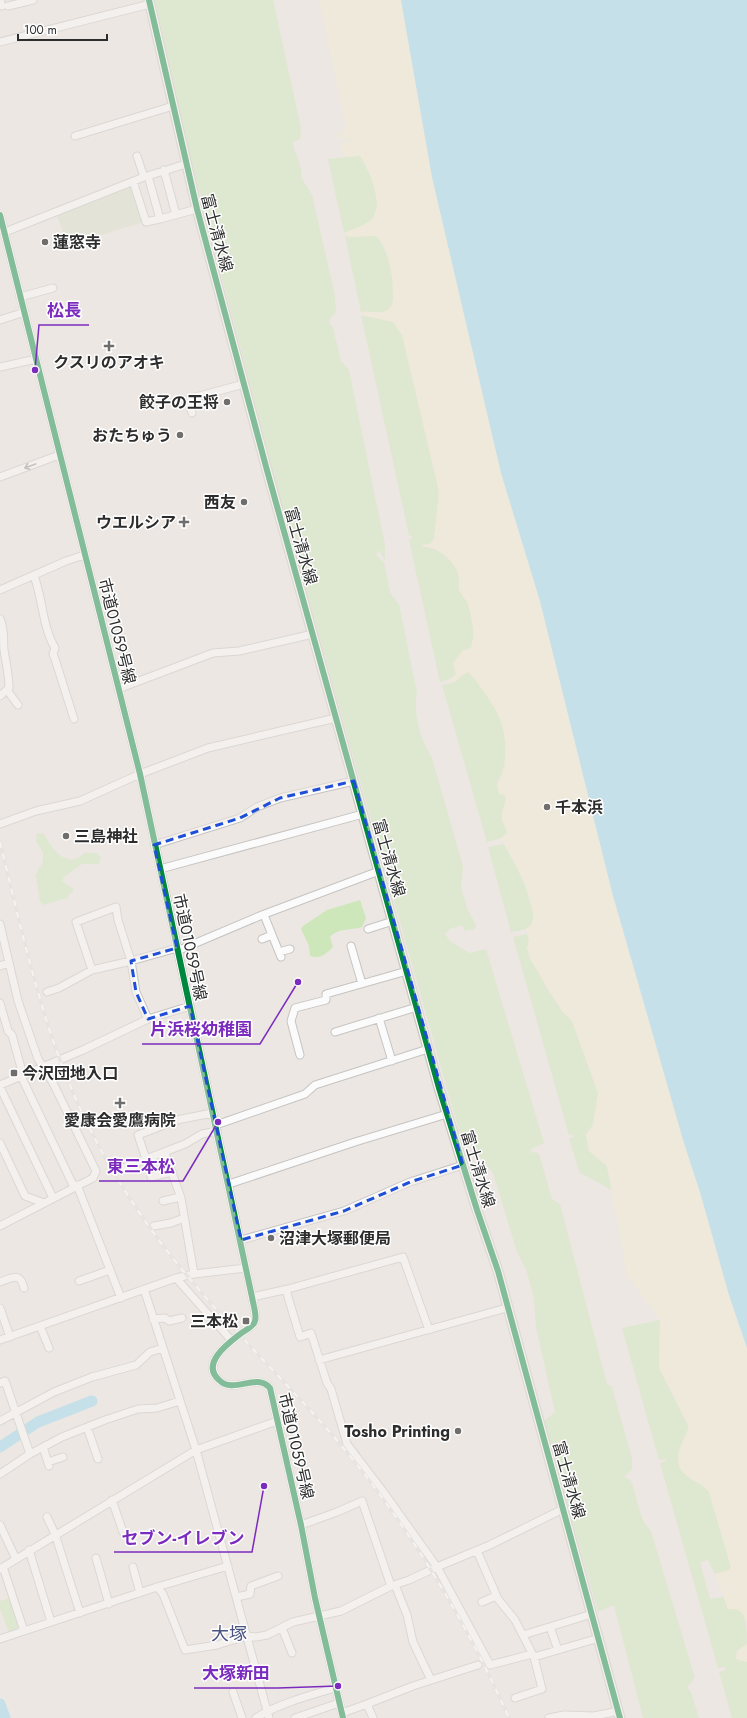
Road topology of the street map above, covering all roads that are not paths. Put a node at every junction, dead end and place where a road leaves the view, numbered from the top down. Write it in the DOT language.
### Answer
graph roads {
  1 [pos="33,0"];
  2 [pos="149,2"];
  3 [pos="3,4"];
  4 [pos="0,42"];
  5 [pos="173,106"];
  6 [pos="75,136"];
  7 [pos="137,156"];
  8 [pos="186,164"];
  9 [pos="164,170"];
  10 [pos="146,176"];
  11 [pos="133,181"];
  12 [pos="197,209"];
  13 [pos="0,215"];
  14 [pos="176,215"];
  15 [pos="160,219"];
  16 [pos="3,231"];
  17 [pos="53,288"];
  18 [pos="20,297"];
  19 [pos="25,312"];
  20 [pos="0,320"];
  21 [pos="36,359"];
  22 [pos="0,367"];
  23 [pos="244,384"];
  24 [pos="192,413"];
  25 [pos="59,455"];
  26 [pos="0,477"];
  27 [pos="84,555"];
  28 [pos="34,576"];
  29 [pos="0,590"];
  30 [pos="0,619"];
  31 [pos="313,634"];
  32 [pos="118,689"];
  33 [pos="7,690"];
  34 [pos="0,696"];
  35 [pos="18,705"];
  36 [pos="336,718"];
  37 [pos="74,719"];
  38 [pos="140,774"];
  39 [pos="354,781"];
  40 [pos="363,814"];
  41 [pos="0,824"];
  42 [pos="154,845"];
  43 [pos="160,869"];
  44 [pos="379,871"];
  45 [pos="264,915"];
  46 [pos="393,921"];
  47 [pos="0,924"];
  48 [pos="368,929"];
  49 [pos="272,935"];
  50 [pos="262,939"];
  51 [pos="351,946"];
  52 [pos="290,949"];
  53 [pos="177,950"];
  54 [pos="0,959"];
  55 [pos="9,960"];
  56 [pos="131,961"];
  57 [pos="0,966"];
  58 [pos="92,970"];
  59 [pos="407,972"];
  60 [pos="362,984"];
  61 [pos="46,992"];
  62 [pos="0,1002"];
  63 [pos="190,1006"];
  64 [pos="417,1007"];
  65 [pos="379,1018"];
  66 [pos="148,1019"];
  67 [pos="335,1032"];
  68 [pos="428,1049"];
  69 [pos="300,1055"];
  70 [pos="392,1061"];
  71 [pos="42,1066"];
  72 [pos="22,1075"];
  73 [pos="0,1086"];
  74 [pos="212,1113"];
  75 [pos="447,1114"];
  76 [pos="216,1128"];
  77 [pos="0,1143"];
  78 [pos="165,1153"];
  79 [pos="146,1159"];
  80 [pos="463,1165"];
  81 [pos="118,1170"];
  82 [pos="172,1172"];
  83 [pos="151,1177"];
  84 [pos="229,1184"];
  85 [pos="76,1186"];
  86 [pos="180,1197"];
  87 [pos="53,1198"];
  88 [pos="162,1201"];
  89 [pos="44,1203"];
  90 [pos="184,1218"];
  91 [pos="0,1226"];
  92 [pos="154,1226"];
  93 [pos="241,1240"];
  94 [pos="246,1268"];
  95 [pos="110,1270"];
  96 [pos="194,1274"];
  97 [pos="176,1278"];
  98 [pos="79,1281"];
  99 [pos="0,1282"];
  100 [pos="24,1288"];
  101 [pos="144,1289"];
  102 [pos="286,1290"];
  103 [pos="252,1297"];
  104 [pos="121,1298"];
  105 [pos="0,1308"];
  106 [pos="503,1309"];
  107 [pos="182,1318"];
  108 [pos="153,1319"];
  109 [pos="40,1326"];
  110 [pos="429,1330"];
  111 [pos="10,1337"];
  112 [pos="0,1340"];
  113 [pos="232,1341"];
  114 [pos="49,1348"];
  115 [pos="163,1348"];
  116 [pos="320,1360"];
  117 [pos="0,1383"];
  118 [pos="180,1401"];
  119 [pos="15,1412"];
  120 [pos="0,1421"];
  121 [pos="277,1421"];
  122 [pos="87,1427"];
  123 [pos="43,1447"];
  124 [pos="196,1450"];
  125 [pos="30,1454"];
  126 [pos="63,1457"];
  127 [pos="98,1459"];
  128 [pos="0,1474"];
  129 [pos="112,1500"];
  130 [pos="563,1509"];
  131 [pos="47,1517"];
  132 [pos="0,1524"];
  133 [pos="301,1524"];
  134 [pos="123,1532"];
  135 [pos="55,1534"];
  136 [pos="29,1550"];
  137 [pos="477,1550"];
  138 [pos="96,1558"];
  139 [pos="16,1559"];
  140 [pos="228,1566"];
  141 [pos="133,1567"];
  142 [pos="437,1567"];
  143 [pos="2,1568"];
  144 [pos="278,1576"];
  145 [pos="393,1585"];
  146 [pos="158,1587"];
  147 [pos="140,1593"];
  148 [pos="496,1596"];
  149 [pos="236,1597"];
  150 [pos="482,1602"];
  151 [pos="109,1604"];
  152 [pos="80,1613"];
  153 [pos="592,1614"];
  154 [pos="319,1616"];
  155 [pos="51,1622"];
  156 [pos="550,1627"];
  157 [pos="282,1628"];
  158 [pos="24,1631"];
  159 [pos="523,1635"];
  160 [pos="247,1636"];
  161 [pos="598,1638"];
  162 [pos="0,1639"];
  163 [pos="558,1650"];
  164 [pos="292,1653"];
  165 [pos="533,1656"];
  166 [pos="478,1665"];
  167 [pos="431,1680"];
  168 [pos="335,1688"];
  169 [pos="234,1692"];
  170 [pos="515,1698"];
  171 [pos="339,1703"];
  172 [pos="367,1704"];
  173 [pos="269,1715"];
  174 [pos="342,1715"];
  175 [pos="619,1715"];
  176 [pos="242,1718"];
  177 [pos="256,1718"];
  178 [pos="295,1718"];
  179 [pos="374,1718"];
  180 [pos="549,1718"];
  1 -- 3 [label="street"];
  2 -- 4 [label="street"];
  2 -- 5 [label="main road, 富士清水線"];
  5 -- 6 [label="street"];
  5 -- 8 [label="main road, 富士清水線"];
  7 -- 10 [label="street"];
  8 -- 9 [label="street"];
  8 -- 12 [label="main road, 富士清水線"];
  9 -- 10 [label="street"];
  9 -- 14 [label="street"];
  10 -- 11 [label="street"];
  10 -- 15 [label="street"];
  11 -- 15 [label="street"];
  11 -- 16 [label="street"];
  12 -- 14 [label="street"];
  12 -- 23 [label="main road, 富士清水線"];
  13 -- 16 [label="street, 市道01059号線"];
  14 -- 15 [label="street"];
  16 -- 18 [label="street, 市道01059号線"];
  17 -- 18 [label="street"];
  18 -- 19 [label="street, 市道01059号線"];
  19 -- 20 [label="street"];
  19 -- 21 [label="street, 市道01059号線"];
  21 -- 22 [label="street"];
  21 -- 25 [label="street, 市道01059号線"];
  23 -- 24 [label="street"];
  23 -- 31 [label="main road, 富士清水線"];
  25 -- 26 [label="street, one-way"];
  25 -- 27 [label="street, 市道01059号線"];
  27 -- 28 [label="street"];
  27 -- 32 [label="street, 市道01059号線"];
  28 -- 29 [label="street"];
  28 -- 37 [label="street"];
  30 -- 33 [label="street"];
  31 -- 32 [label="street"];
  31 -- 36 [label="main road, 富士清水線"];
  32 -- 38 [label="street, 市道01059号線"];
  33 -- 34 [label="street"];
  33 -- 35 [label="street"];
  36 -- 38 [label="street"];
  36 -- 39 [label="main road, 富士清水線"];
  38 -- 41 [label="street"];
  38 -- 42 [label="street, 市道01059号線"];
  39 -- 40 [label="main road, 富士清水線"];
  39 -- 42 [label="street"];
  40 -- 43 [label="street"];
  40 -- 44 [label="main road, 富士清水線"];
  42 -- 43 [label="street, 市道01059号線"];
  43 -- 53 [label="street, 市道01059号線"];
  44 -- 45 [label="street"];
  44 -- 46 [label="main road, 富士清水線"];
  45 -- 49 [label="street"];
  45 -- 53 [label="street"];
  46 -- 48 [label="street"];
  46 -- 59 [label="main road, 富士清水線"];
  47 -- 55 [label="street"];
  49 -- 50 [label="street"];
  49 -- 52 [label="street"];
  51 -- 60 [label="street"];
  53 -- 56 [label="street"];
  53 -- 63 [label="street, 市道01059号線"];
  54 -- 55 [label="street"];
  55 -- 57 [label="street"];
  55 -- 71 [label="street"];
  56 -- 58 [label="street"];
  56 -- 58 [label="street"];
  56 -- 66 [label="street"];
  58 -- 61 [label="street"];
  59 -- 60 [label="street"];
  59 -- 64 [label="main road, 富士清水線"];
  60 -- 69 [label="street"];
  62 -- 72 [label="street"];
  63 -- 66 [label="street"];
  63 -- 74 [label="street, 市道01059号線"];
  64 -- 65 [label="street"];
  64 -- 68 [label="main road, 富士清水線"];
  65 -- 67 [label="street"];
  65 -- 70 [label="street"];
  66 -- 71 [label="street"];
  68 -- 70 [label="street"];
  68 -- 75 [label="main road, 富士清水線"];
  70 -- 76 [label="street"];
  71 -- 72 [label="street"];
  71 -- 85 [label="street"];
  72 -- 73 [label="street"];
  72 -- 85 [label="street"];
  73 -- 87 [label="street"];
  74 -- 76 [label="street, 市道01059号線"];
  74 -- 79 [label="street"];
  75 -- 80 [label="main road, 富士清水線"];
  75 -- 84 [label="street"];
  76 -- 78 [label="street"];
  76 -- 84 [label="street, 市道01059号線"];
  77 -- 89 [label="street"];
  78 -- 79 [label="street"];
  78 -- 82 [label="street"];
  79 -- 81 [label="street"];
  80 -- 93 [label="street"];
  80 -- 130 [label="main road, 富士清水線"];
  82 -- 83 [label="street"];
  82 -- 86 [label="street"];
  84 -- 93 [label="street, 市道01059号線"];
  85 -- 87 [label="street"];
  85 -- 95 [label="street"];
  86 -- 88 [label="street"];
  86 -- 90 [label="street"];
  87 -- 89 [label="street"];
  89 -- 91 [label="street"];
  90 -- 92 [label="street"];
  90 -- 96 [label="street"];
  93 -- 94 [label="street, 市道01059号線"];
  94 -- 96 [label="street"];
  94 -- 103 [label="street, 市道01059号線"];
  95 -- 98 [label="street"];
  95 -- 104 [label="street"];
  96 -- 97 [label="street"];
  97 -- 101 [label="street"];
  97 -- 113 [label="street"];
  99 -- 100 [label="street"];
  101 -- 104 [label="street"];
  101 -- 108 [label="street"];
  102 -- 103 [label="street"];
  102 -- 110 [label="street"];
  102 -- 116 [label="street"];
  103 -- 113 [label="street, 市道01059号線"];
  104 -- 109 [label="street"];
  105 -- 111 [label="street"];
  106 -- 110 [label="street"];
  107 -- 108 [label="street"];
  108 -- 115 [label="street"];
  109 -- 111 [label="street"];
  109 -- 114 [label="street"];
  110 -- 116 [label="street"];
  111 -- 112 [label="street"];
  113 -- 121 [label="street, 市道01059号線"];
  115 -- 118 [label="street"];
  115 -- 119 [label="street"];
  116 -- 142 [label="street"];
  117 -- 119 [label="street"];
  118 -- 122 [label="street"];
  118 -- 124 [label="street"];
  119 -- 120 [label="street"];
  119 -- 125 [label="street"];
  121 -- 124 [label="street"];
  121 -- 133 [label="street, 市道01059号線"];
  122 -- 123 [label="street"];
  122 -- 127 [label="street"];
  123 -- 125 [label="street"];
  123 -- 126 [label="street"];
  124 -- 129 [label="street"];
  124 -- 140 [label="street"];
  125 -- 128 [label="street"];
  129 -- 134 [label="street"];
  129 -- 135 [label="street"];
  130 -- 137 [label="street"];
  130 -- 153 [label="main road, 富士清水線"];
  131 -- 135 [label="street"];
  132 -- 139 [label="street"];
  133 -- 145 [label="street"];
  133 -- 154 [label="street, 市道01059号線"];
  135 -- 136 [label="street"];
  135 -- 152 [label="street"];
  136 -- 139 [label="street"];
  136 -- 155 [label="street"];
  137 -- 142 [label="street"];
  137 -- 148 [label="street"];
  138 -- 151 [label="street"];
  139 -- 143 [label="street"];
  140 -- 146 [label="street"];
  140 -- 149 [label="street"];
  141 -- 147 [label="street"];
  142 -- 145 [label="street"];
  142 -- 165 [label="street"];
  143 -- 158 [label="street"];
  144 -- 149 [label="street"];
  145 -- 154 [label="street"];
  145 -- 167 [label="street"];
  146 -- 147 [label="street"];
  146 -- 160 [label="street"];
  147 -- 151 [label="street"];
  148 -- 150 [label="street"];
  148 -- 159 [label="street"];
  149 -- 160 [label="street"];
  151 -- 152 [label="street"];
  152 -- 155 [label="street"];
  153 -- 156 [label="street"];
  153 -- 161 [label="main road, 富士清水線"];
  154 -- 157 [label="street"];
  154 -- 168 [label="street, 市道01059号線"];
  155 -- 158 [label="street"];
  156 -- 159 [label="street"];
  156 -- 163 [label="street"];
  157 -- 160 [label="street"];
  157 -- 164 [label="street"];
  158 -- 162 [label="street"];
  159 -- 165 [label="street"];
  160 -- 173 [label="street"];
  161 -- 163 [label="street"];
  161 -- 175 [label="main road, 富士清水線"];
  163 -- 165 [label="street"];
  165 -- 170 [label="street"];
  166 -- 167 [label="street"];
  167 -- 172 [label="street"];
  168 -- 171 [label="street, 市道01059号線"];
  168 -- 173 [label="street"];
  169 -- 176 [label="street"];
  171 -- 174 [label="street, 市道01059号線"];
  171 -- 178 [label="street"];
  172 -- 174 [label="street"];
  172 -- 179 [label="street"];
  173 -- 177 [label="street"];
  175 -- 180 [label="street"];
}
